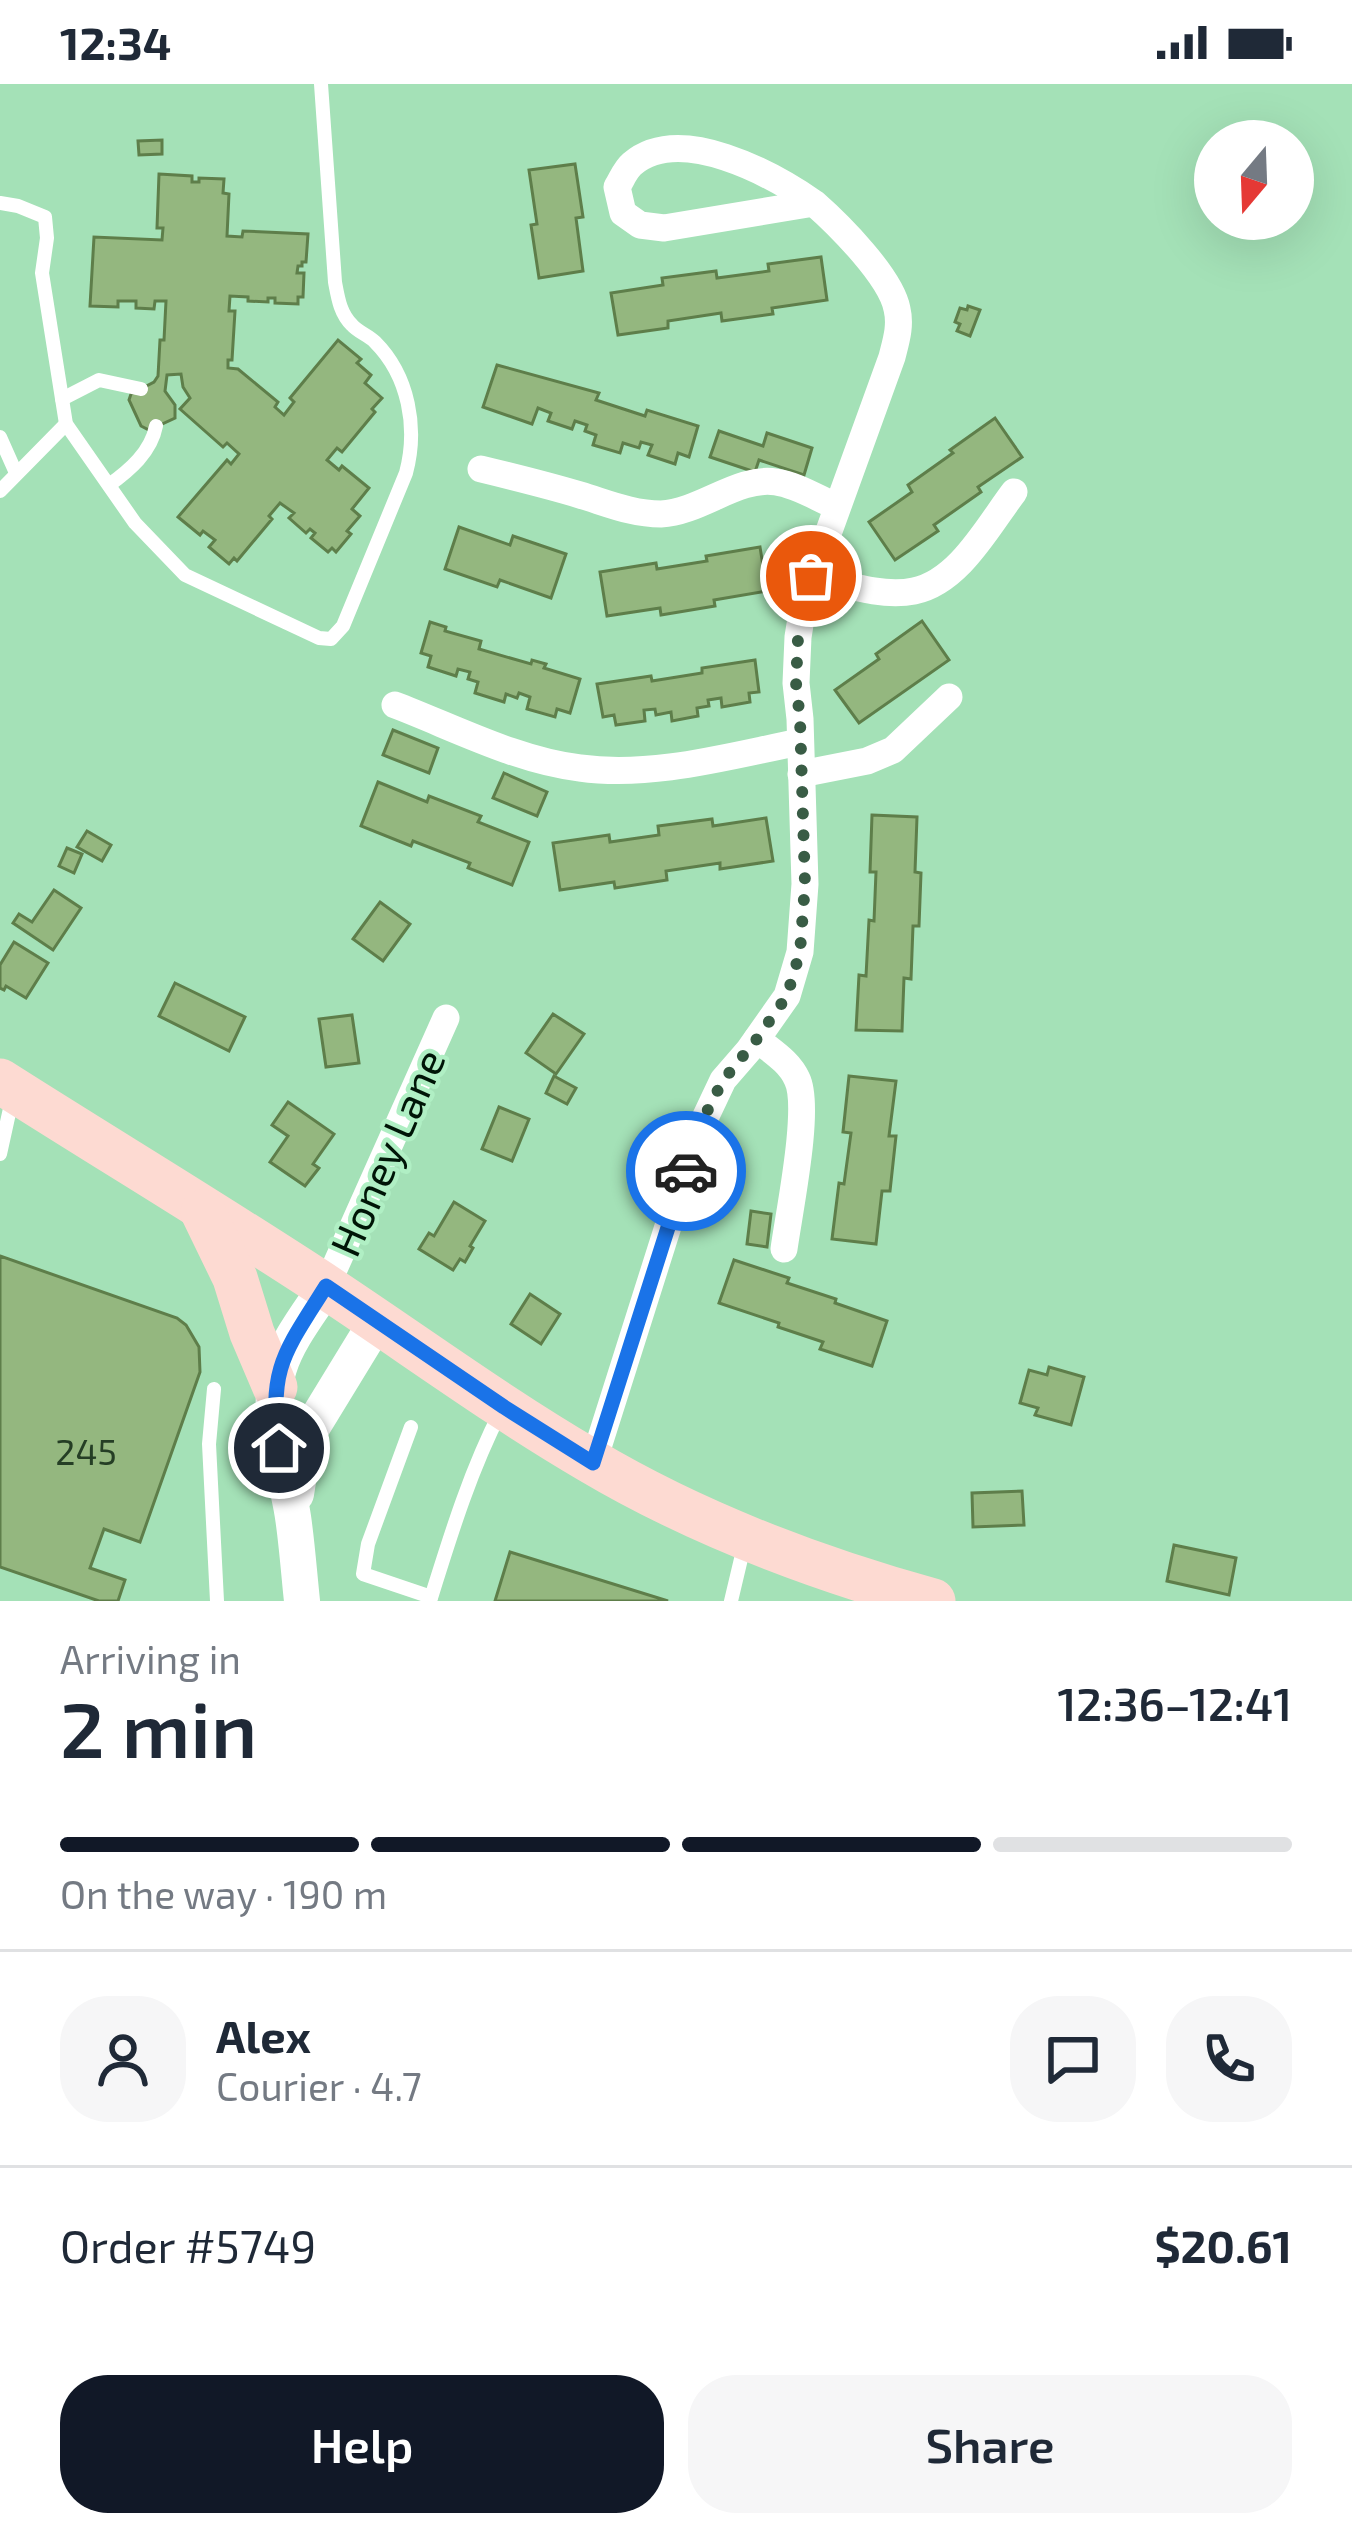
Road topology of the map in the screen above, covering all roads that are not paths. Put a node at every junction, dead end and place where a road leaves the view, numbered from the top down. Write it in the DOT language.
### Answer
graph roads {
  1 [pos="321,84"];
  2 [pos="0,202"];
  3 [pos="814,202"];
  4 [pos="141,389"];
  5 [pos="62,399"];
  6 [pos="66,424"];
  7 [pos="156,426"];
  8 [pos="0,436"];
  9 [pos="481,469"];
  10 [pos="16,473"];
  11 [pos="109,485"];
  12 [pos="0,490"];
  13 [pos="1014,493"];
  14 [pos="836,506"];
  15 [pos="811,576"];
  16 [pos="949,697"];
  17 [pos="395,705"];
  18 [pos="800,742"];
  19 [pos="801,775"];
  20 [pos="446,1018"];
  21 [pos="757,1039"];
  22 [pos="7,1086"];
  23 [pos="0,1154"];
  24 [pos="201,1209"];
  25 [pos="784,1249"];
  26 [pos="326,1286"];
  27 [pos="377,1321"];
  28 [pos="275,1387"];
  29 [pos="214,1389"];
  30 [pos="504,1407"];
  31 [pos="411,1427"];
  32 [pos="593,1463"];
  33 [pos="292,1516"];
  34 [pos="746,1538"];
  35 [pos="431,1599"];
  36 [pos="217,1601"];
  37 [pos="302,1601"];
  38 [pos="730,1601"];
  39 [pos="933,1601"];
  1 -- 11 [label="lane"];
  2 -- 5 [label="lane"];
  3 -- 3 [label="street"];
  3 -- 14 [label="street"];
  4 -- 5 [label="lane"];
  5 -- 6 [label="lane"];
  6 -- 10 [label="lane"];
  6 -- 11 [label="lane"];
  7 -- 11 [label="lane"];
  8 -- 10 [label="lane"];
  9 -- 14 [label="street"];
  10 -- 12 [label="lane"];
  13 -- 15 [label="street"];
  14 -- 15 [label="street"];
  15 -- 18 [label="street"];
  16 -- 19 [label="street"];
  17 -- 18 [label="street"];
  18 -- 19 [label="street"];
  19 -- 21 [label="street"];
  20 -- 26 [label="street, Honey Lane"];
  21 -- 25 [label="street"];
  21 -- 32 [label="street"];
  22 -- 23 [label="lane"];
  22 -- 24 [label="main road"];
  24 -- 26 [label="main road"];
  24 -- 28 [label="main road"];
  26 -- 27 [label="main road"];
  26 -- 28 [label="street"];
  27 -- 30 [label="main road"];
  27 -- 33 [label="street"];
  28 -- 33 [label="street"];
  29 -- 36 [label="lane"];
  30 -- 32 [label="main road"];
  30 -- 35 [label="lane"];
  31 -- 35 [label="lane"];
  32 -- 34 [label="main road"];
  33 -- 37 [label="street"];
  34 -- 38 [label="lane"];
  34 -- 39 [label="main road"];
}
